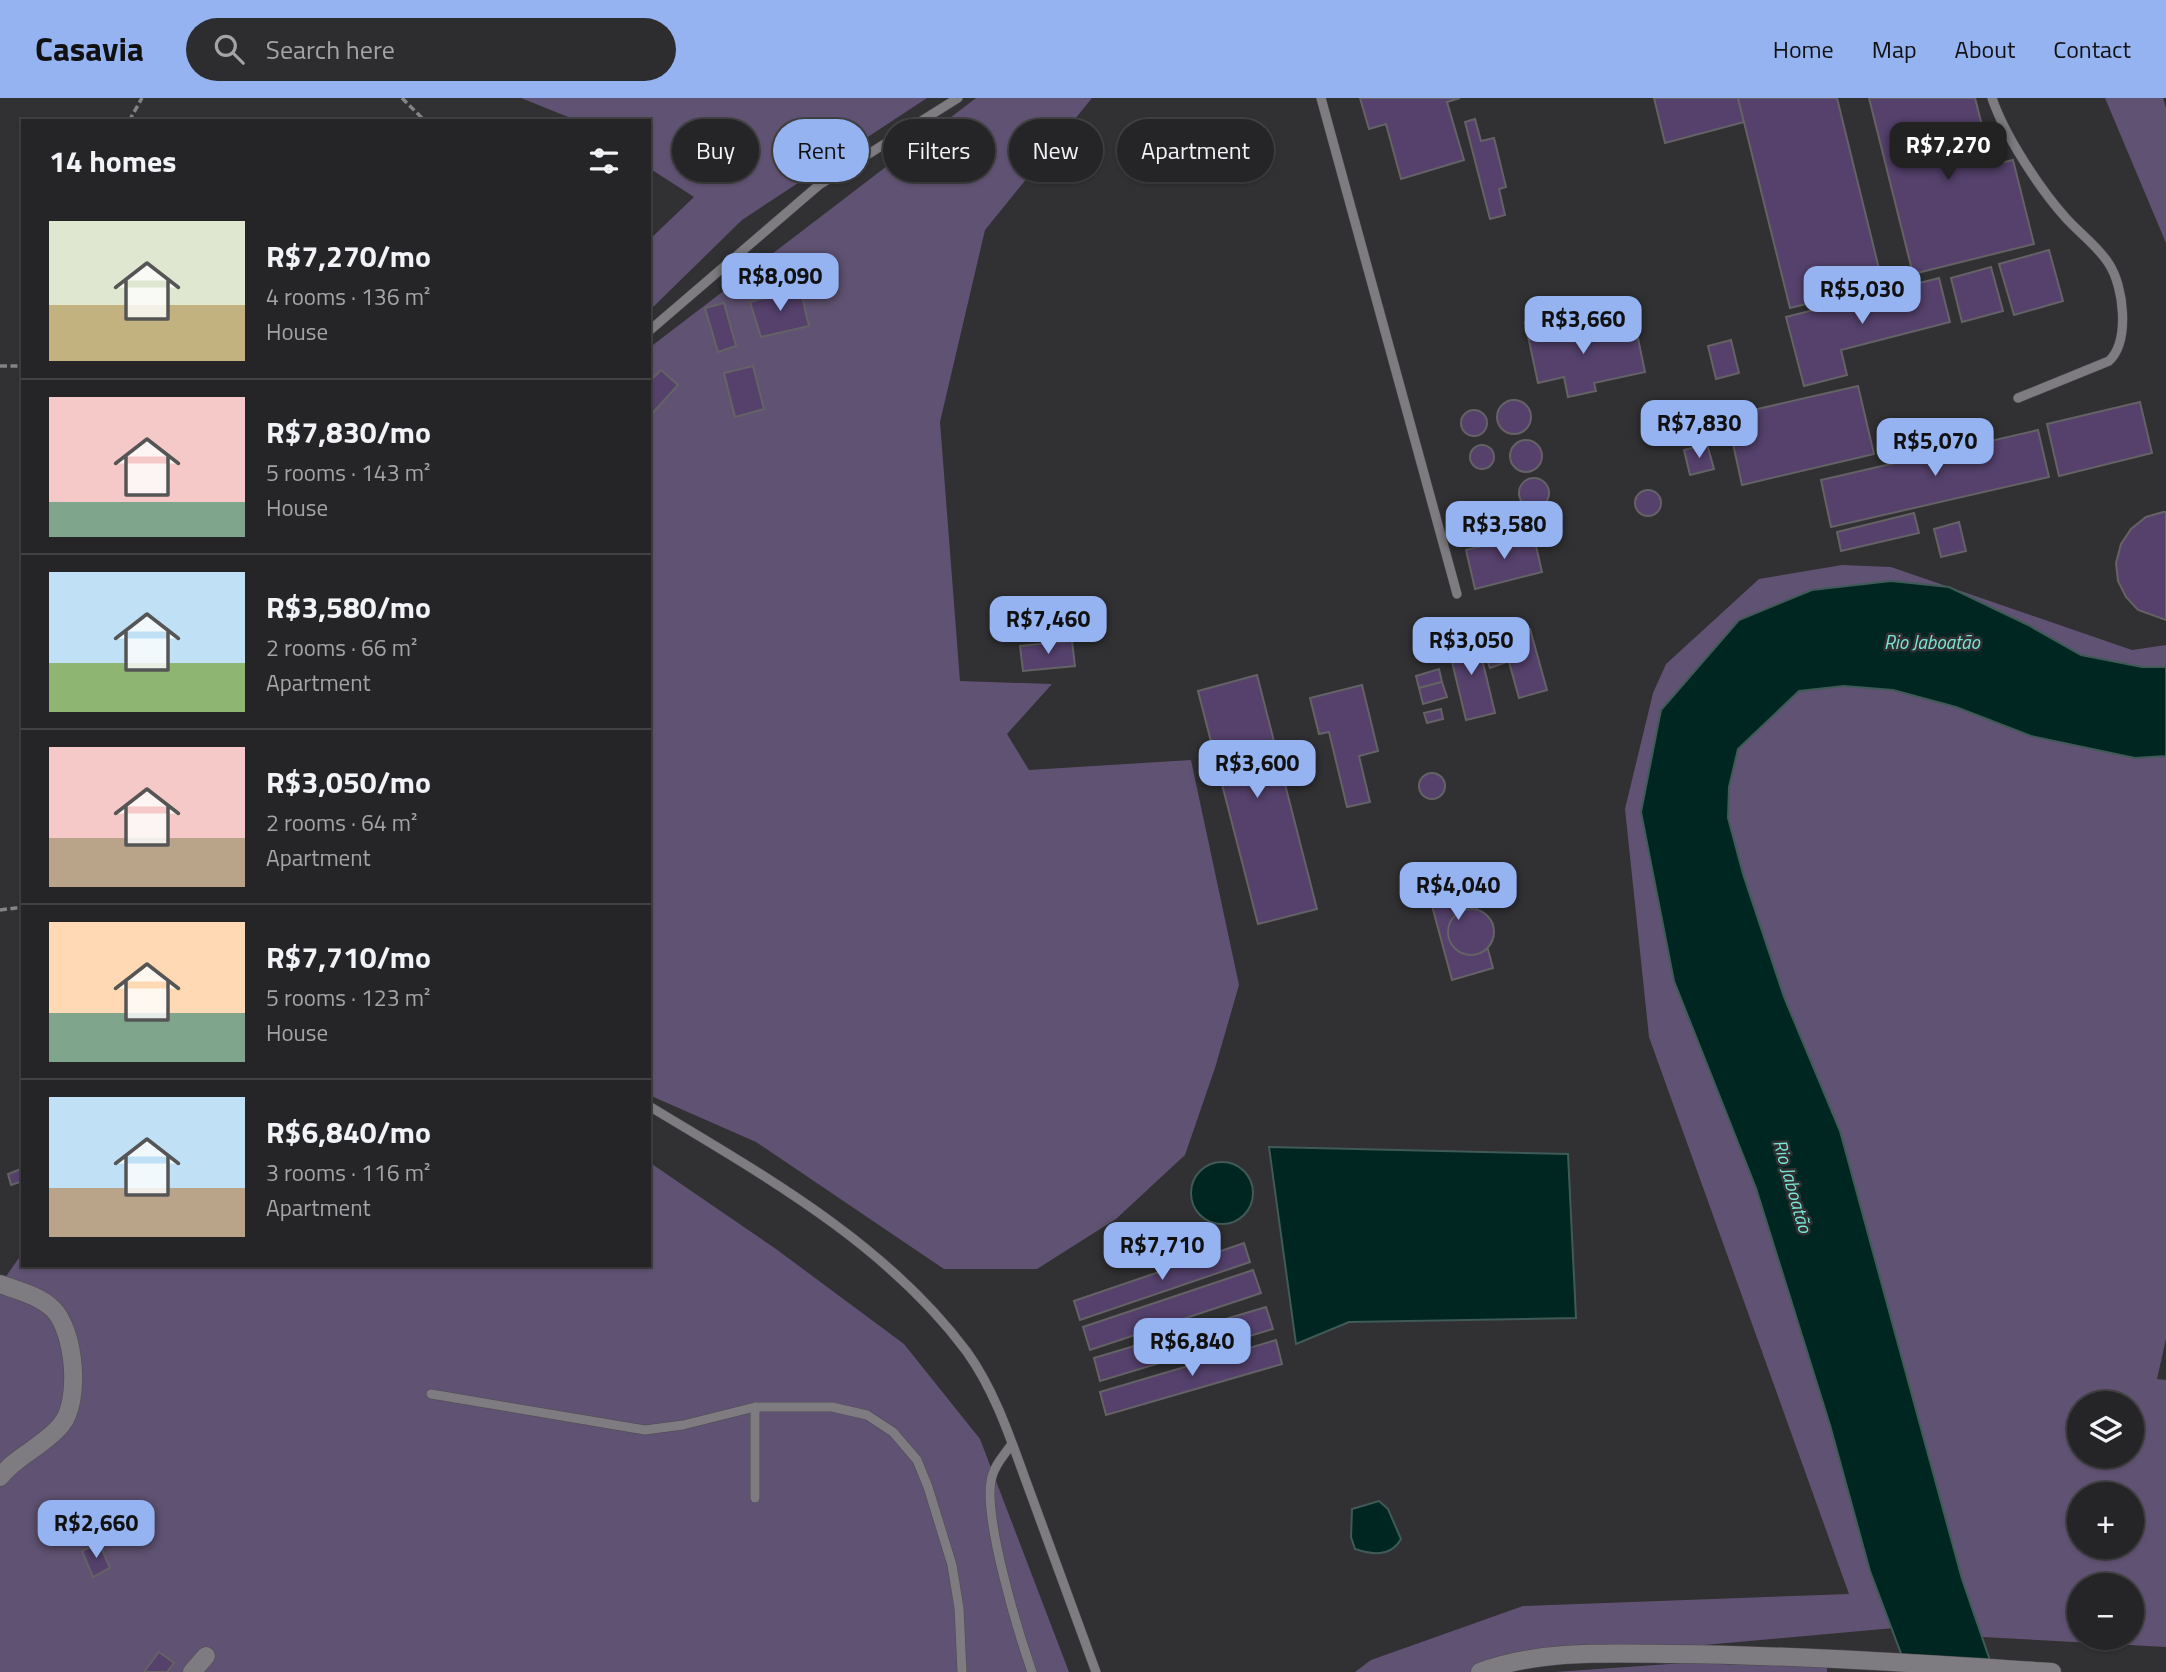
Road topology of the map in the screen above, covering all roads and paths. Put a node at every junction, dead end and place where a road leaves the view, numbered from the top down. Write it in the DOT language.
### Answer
graph roads {
  1 [pos="142,98"];
  2 [pos="402,98"];
  3 [pos="958,98"];
  4 [pos="1321,98"];
  5 [pos="1992,98"];
  6 [pos="130,119"];
  7 [pos="423,119"];
  8 [pos="651,329"];
  9 [pos="0,366"];
  10 [pos="21,366"];
  11 [pos="2018,398"];
  12 [pos="1457,594"];
  13 [pos="21,907"];
  14 [pos="0,910"];
  15 [pos="651,1107"];
  16 [pos="0,1284"];
  17 [pos="431,1394"];
  18 [pos="755,1407"];
  19 [pos="1012,1444"];
  20 [pos="0,1477"];
  21 [pos="755,1498"];
  22 [pos="206,1656"];
  23 [pos="1840,1666"];
  24 [pos="2027,1670"];
  25 [pos="192,1672"];
  26 [pos="962,1672"];
  27 [pos="1032,1672"];
  28 [pos="1096,1672"];
  29 [pos="1480,1672"];
  30 [pos="2052,1672"];
  1 -- 6 [label="path"];
  2 -- 7 [label="path"];
  3 -- 8 [label="lane"];
  4 -- 12 [label="lane"];
  5 -- 11 [label="lane"];
  9 -- 10 [label="path"];
  13 -- 14 [label="path"];
  15 -- 19 [label="lane"];
  16 -- 20 [label="main road"];
  17 -- 18 [label="lane"];
  18 -- 21 [label="lane"];
  18 -- 26 [label="lane"];
  19 -- 27 [label="lane"];
  19 -- 28 [label="lane"];
  22 -- 25 [label="main road"];
  23 -- 24 [label="main road"];
  23 -- 29 [label="main road"];
  24 -- 30 [label="main road"];
}
